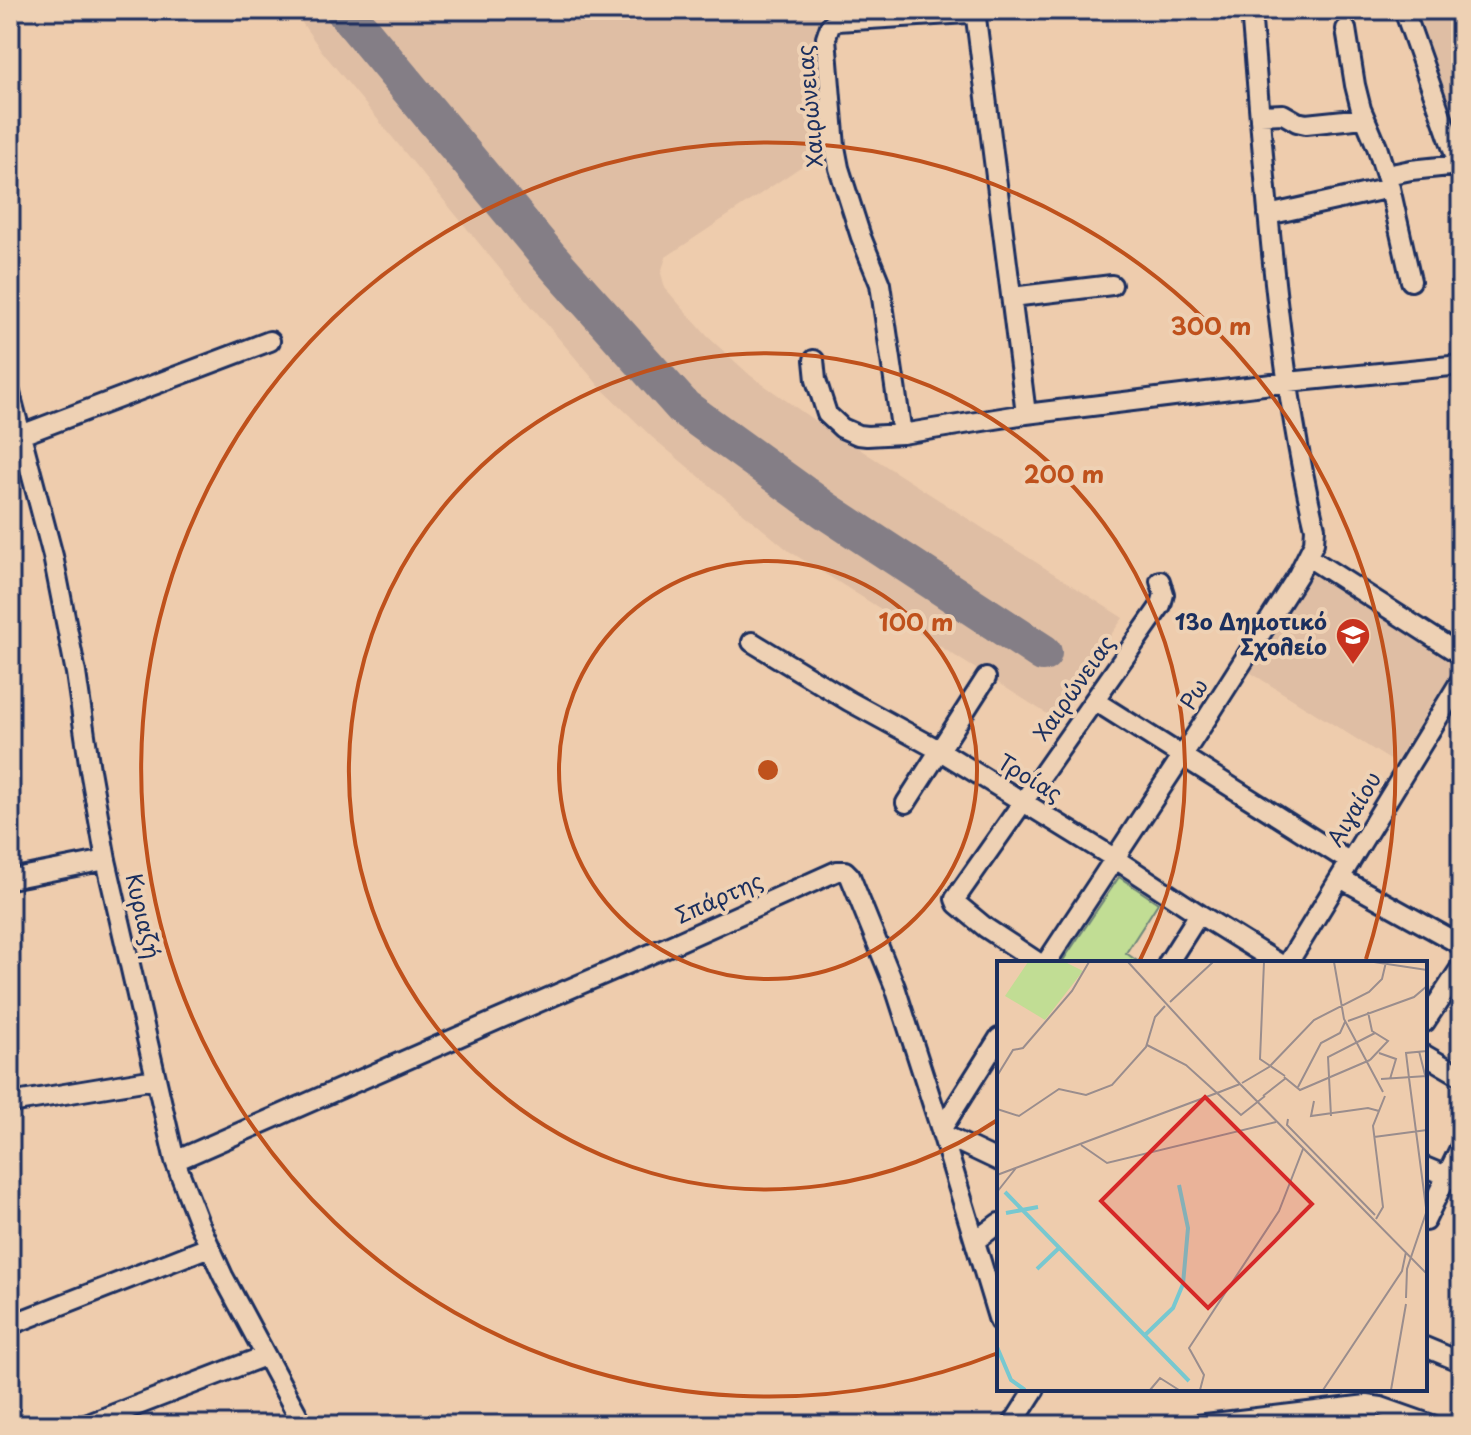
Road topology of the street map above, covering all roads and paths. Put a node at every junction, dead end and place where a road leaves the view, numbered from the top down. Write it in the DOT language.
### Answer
graph roads {
  1 [pos="1251,10"];
  2 [pos="1404,10"];
  3 [pos="1346,29"];
  4 [pos="1260,115"];
  5 [pos="1364,118"];
  6 [pos="1460,168"];
  7 [pos="1388,181"];
  8 [pos="1268,215"];
  9 [pos="1411,281"];
  10 [pos="1112,285"];
  11 [pos="1012,297"];
  12 [pos="270,341"];
  13 [pos="814,360"];
  14 [pos="1461,365"];
  15 [pos="1288,382"];
  16 [pos="10,393"];
  17 [pos="1026,414"];
  18 [pos="902,434"];
  19 [pos="21,435"];
  20 [pos="1308,557"];
  21 [pos="1160,581"];
  22 [pos="752,642"];
  23 [pos="1461,655"];
  24 [pos="986,678"];
  25 [pos="1461,680"];
  26 [pos="1095,701"];
  27 [pos="939,750"];
  28 [pos="1182,757"];
  29 [pos="1023,802"];
  30 [pos="906,803"];
  31 [pos="1114,858"];
  32 [pos="106,860"];
  33 [pos="1350,862"];
  34 [pos="1340,878"];
  35 [pos="10,879"];
  36 [pos="1199,914"];
  37 [pos="1461,945"];
  38 [pos="1036,961"];
  39 [pos="1047,961"];
  40 [pos="1169,961"];
  41 [pos="1275,961"];
  42 [pos="1289,961"];
  43 [pos="1461,967"];
  44 [pos="1427,1019"];
  45 [pos="997,1041"];
  46 [pos="1427,1056"];
  47 [pos="1461,1076"];
  48 [pos="155,1079"];
  49 [pos="10,1103"];
  50 [pos="942,1132"];
  51 [pos="1461,1146"];
  52 [pos="997,1160"];
  53 [pos="175,1161"];
  54 [pos="1427,1168"];
  55 [pos="1453,1178"];
  56 [pos="1427,1218"];
  57 [pos="997,1224"];
  58 [pos="975,1241"];
  59 [pos="209,1247"];
  60 [pos="997,1314"];
  61 [pos="10,1325"];
  62 [pos="1427,1348"];
  63 [pos="265,1356"];
  64 [pos="1461,1362"];
  65 [pos="1034,1391"];
  66 [pos="86,1425"];
  67 [pos="303,1425"];
  68 [pos="1012,1425"];
  69 [pos="1197,1425"];
  70 [pos="1432,1425"];
  1 -- 4 [label="street, Ρω"];
  2 -- 6 [label="street"];
  3 -- 5 [label="street"];
  4 -- 5 [label="street"];
  4 -- 8 [label="street, Ρω"];
  5 -- 7 [label="street"];
  6 -- 7 [label="street"];
  7 -- 8 [label="street"];
  7 -- 9 [label="street"];
  8 -- 15 [label="street, Ρω"];
  10 -- 11 [label="street"];
  11 -- 17 [label="street, Χαιρώνειας"];
  11 -- 18 [label="street, Χαιρώνειας"];
  12 -- 19 [label="street"];
  13 -- 18 [label="street"];
  14 -- 15 [label="street"];
  15 -- 17 [label="street"];
  15 -- 20 [label="street, Ρω"];
  16 -- 19 [label="street, Κυριαζή"];
  17 -- 18 [label="street"];
  19 -- 32 [label="street, Κυριαζή"];
  20 -- 23 [label="street"];
  20 -- 28 [label="street, Ρω"];
  21 -- 26 [label="street, Χαιρώνειας"];
  22 -- 27 [label="street, Τροίας"];
  24 -- 27 [label="street"];
  25 -- 33 [label="street, Αιγαίου"];
  26 -- 28 [label="street"];
  26 -- 29 [label="street, Χαιρώνειας"];
  27 -- 29 [label="street, Τροίας"];
  27 -- 30 [label="street"];
  28 -- 31 [label="street, Ρω"];
  28 -- 33 [label="street"];
  29 -- 31 [label="street, Τροίας"];
  29 -- 38 [label="street, Χαιρώνειας"];
  31 -- 36 [label="street, Τροίας"];
  31 -- 39 [label="street, Ρω"];
  32 -- 35 [label="street"];
  32 -- 48 [label="street, Κυριαζή"];
  33 -- 34 [label="street, Αιγαίου"];
  34 -- 37 [label="street"];
  34 -- 42 [label="street, Αιγαίου"];
  36 -- 40 [label="street"];
  36 -- 41 [label="street, Τροίας"];
  43 -- 44 [label="street"];
  45 -- 50 [label="street"];
  46 -- 47 [label="street"];
  48 -- 49 [label="street"];
  48 -- 53 [label="street, Κυριαζή"];
  50 -- 52 [label="street"];
  50 -- 53 [label="street, Σπάρτης"];
  50 -- 58 [label="street, Σπάρτης"];
  51 -- 55 [label="street"];
  53 -- 59 [label="street, Κυριαζή"];
  54 -- 55 [label="street"];
  55 -- 56 [label="street"];
  57 -- 58 [label="street"];
  58 -- 60 [label="street, Σπάρτης"];
  59 -- 61 [label="street"];
  59 -- 63 [label="street, Κυριαζή"];
  62 -- 64 [label="street"];
  63 -- 66 [label="street"];
  63 -- 67 [label="street, Κυριαζή"];
  65 -- 68 [label="street"];
  69 -- 70 [label="street"];
}
